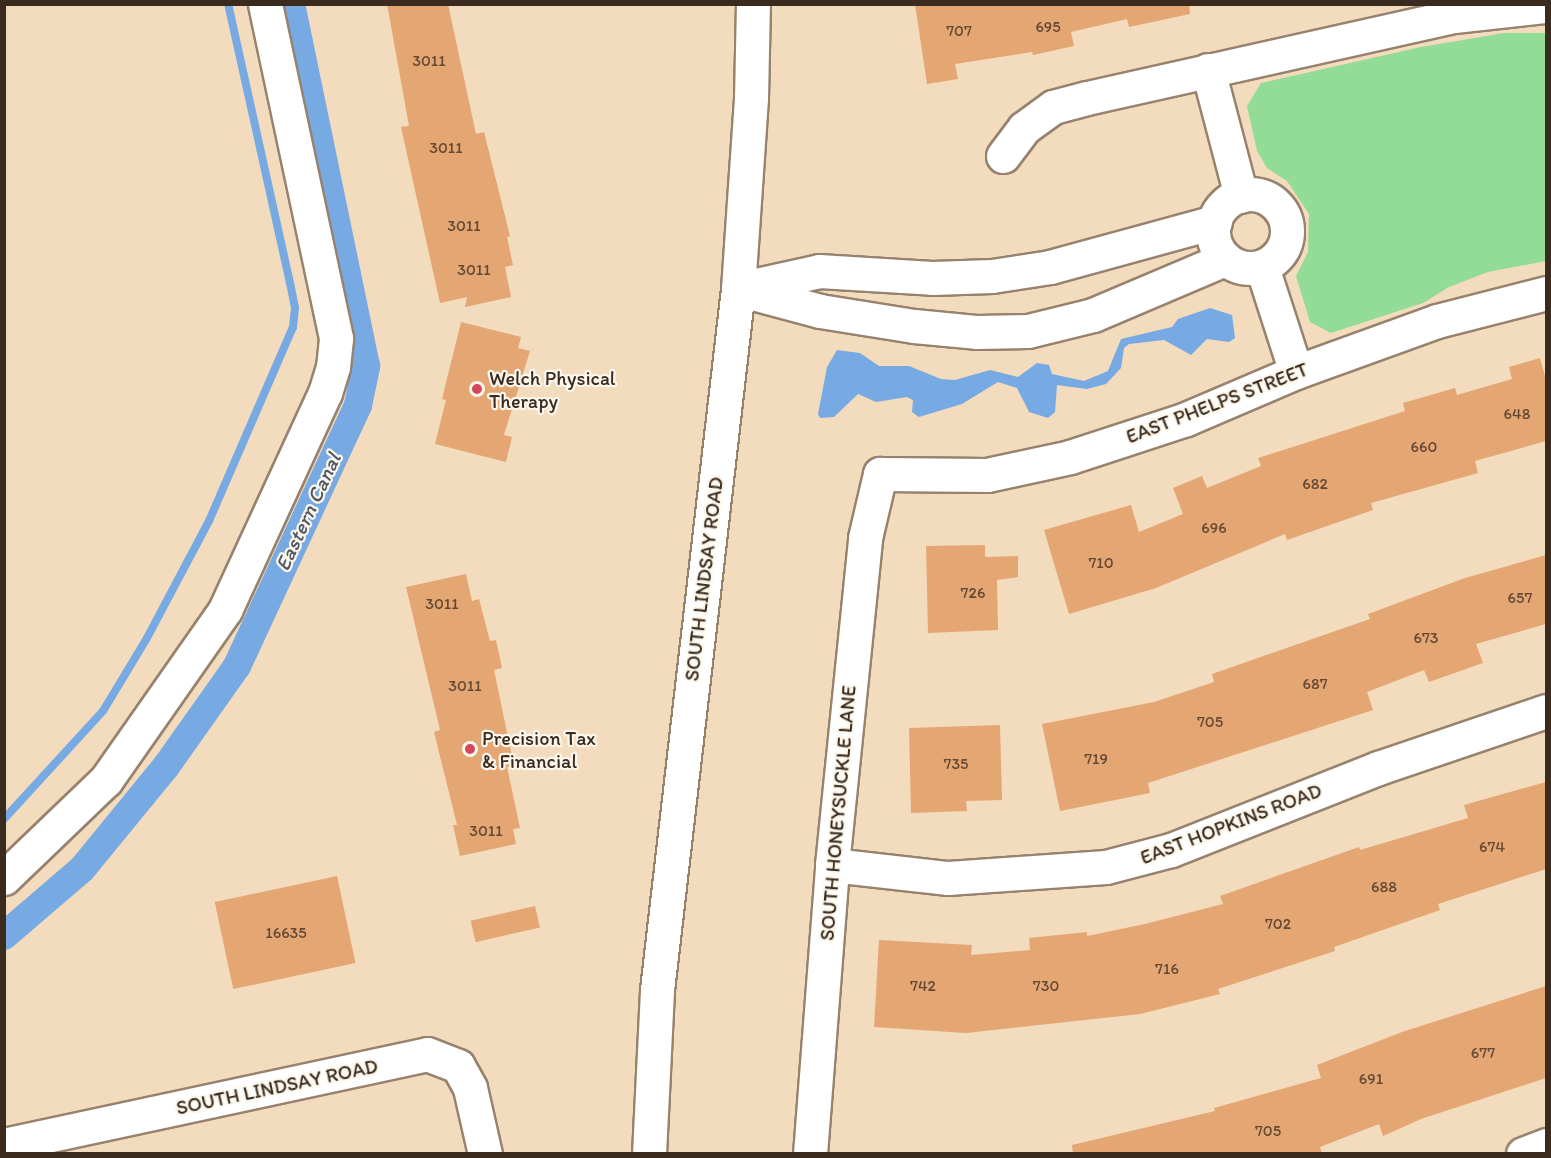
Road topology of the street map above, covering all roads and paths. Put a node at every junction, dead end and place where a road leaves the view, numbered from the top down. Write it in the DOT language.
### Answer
graph roads {
  1 [pos="265,4"];
  2 [pos="753,4"];
  3 [pos="1546,6"];
  4 [pos="1208,70"];
  5 [pos="1003,156"];
  6 [pos="1241,195"];
  7 [pos="1215,222"];
  8 [pos="1225,259"];
  9 [pos="1262,267"];
  10 [pos="738,289"];
  11 [pos="1546,293"];
  12 [pos="1296,372"];
  13 [pos="880,474"];
  14 [pos="1546,711"];
  15 [pos="832,865"];
  16 [pos="4,878"];
  17 [pos="4,1145"];
  18 [pos="1546,1145"];
  19 [pos="485,1154"];
  20 [pos="649,1154"];
  21 [pos="810,1154"];
  22 [pos="1523,1154"];
  1 -- 16 [label="street"];
  2 -- 10 [label="street, SOUTH LINDSAY ROAD"];
  3 -- 4 [label="street"];
  4 -- 5 [label="street"];
  4 -- 6 [label="street"];
  6 -- 7 [label="street"];
  6 -- 9 [label="street"];
  7 -- 8 [label="street"];
  7 -- 10 [label="street"];
  8 -- 9 [label="street"];
  8 -- 10 [label="street"];
  9 -- 12 [label="street"];
  10 -- 20 [label="street, SOUTH LINDSAY ROAD"];
  11 -- 12 [label="street, EAST PHELPS STREET"];
  12 -- 13 [label="street, EAST PHELPS STREET"];
  13 -- 15 [label="street, SOUTH HONEYSUCKLE LANE"];
  14 -- 15 [label="street, EAST HOPKINS ROAD"];
  15 -- 21 [label="street, SOUTH HONEYSUCKLE LANE"];
  17 -- 19 [label="street, SOUTH LINDSAY ROAD"];
  18 -- 22 [label="street"];
}
